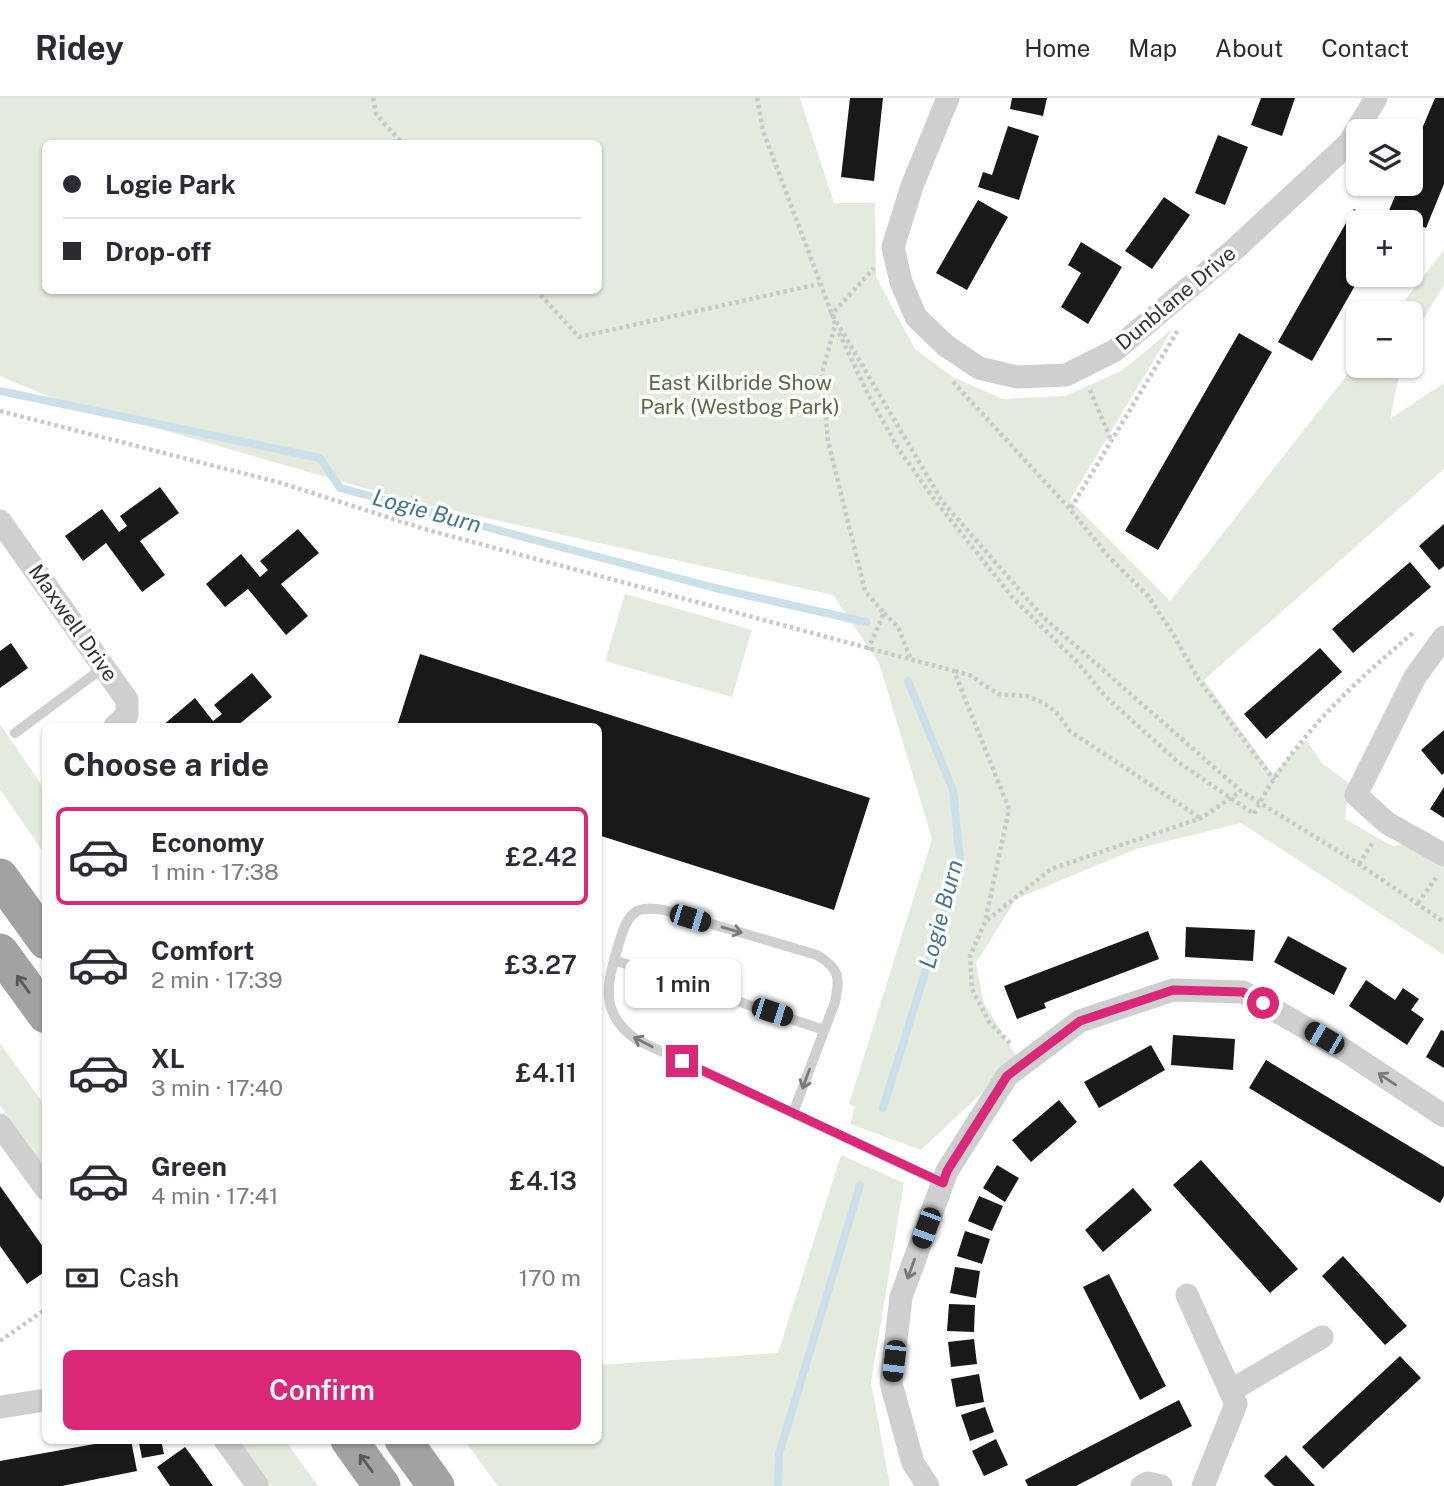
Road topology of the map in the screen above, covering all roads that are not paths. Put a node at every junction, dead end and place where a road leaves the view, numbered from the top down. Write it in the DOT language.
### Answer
graph roads {
  1 [pos="948,98"];
  2 [pos="1376,98"];
  3 [pos="0,521"];
  4 [pos="1444,637"];
  5 [pos="104,667"];
  6 [pos="118,723"];
  7 [pos="15,733"];
  8 [pos="1441,866"];
  9 [pos="0,877"];
  10 [pos="42,935"];
  11 [pos="0,952"];
  12 [pos="614,960"];
  13 [pos="42,1010"];
  14 [pos="824,1030"];
  15 [pos="793,1113"];
  16 [pos="1444,1116"];
  17 [pos="0,1125"];
  18 [pos="42,1183"];
  19 [pos="943,1183"];
  20 [pos="1187,1295"];
  21 [pos="1322,1337"];
  22 [pos="1230,1391"];
  23 [pos="42,1402"];
  24 [pos="1,1407"];
  25 [pos="228,1444"];
  26 [pos="352,1444"];
  27 [pos="406,1444"];
  28 [pos="258,1486"];
  29 [pos="382,1486"];
  30 [pos="436,1486"];
  31 [pos="928,1486"];
  32 [pos="1142,1486"];
  33 [pos="1161,1486"];
  34 [pos="1203,1486"];
  1 -- 2 [label="street, Dunblane Drive"];
  3 -- 5 [label="street, Maxwell Drive"];
  4 -- 8 [label="street"];
  5 -- 6 [label="street, Maxwell Drive"];
  5 -- 7 [label="lane"];
  9 -- 10 [label="highway"];
  13 -- 11 [label="highway, one-way"];
  12 -- 14 [label="lane"];
  12 -- 14 [label="lane, one-way"];
  15 -- 12 [label="lane, one-way"];
  14 -- 15 [label="lane, one-way"];
  15 -- 19 [label="lane"];
  16 -- 19 [label="street, one-way"];
  17 -- 18 [label="street"];
  19 -- 31 [label="street, one-way"];
  20 -- 22 [label="street"];
  21 -- 22 [label="street"];
  22 -- 34 [label="street"];
  23 -- 24 [label="street"];
  25 -- 28 [label="street"];
  29 -- 26 [label="highway, one-way"];
  27 -- 30 [label="highway"];
  32 -- 33 [label="street"];
}
